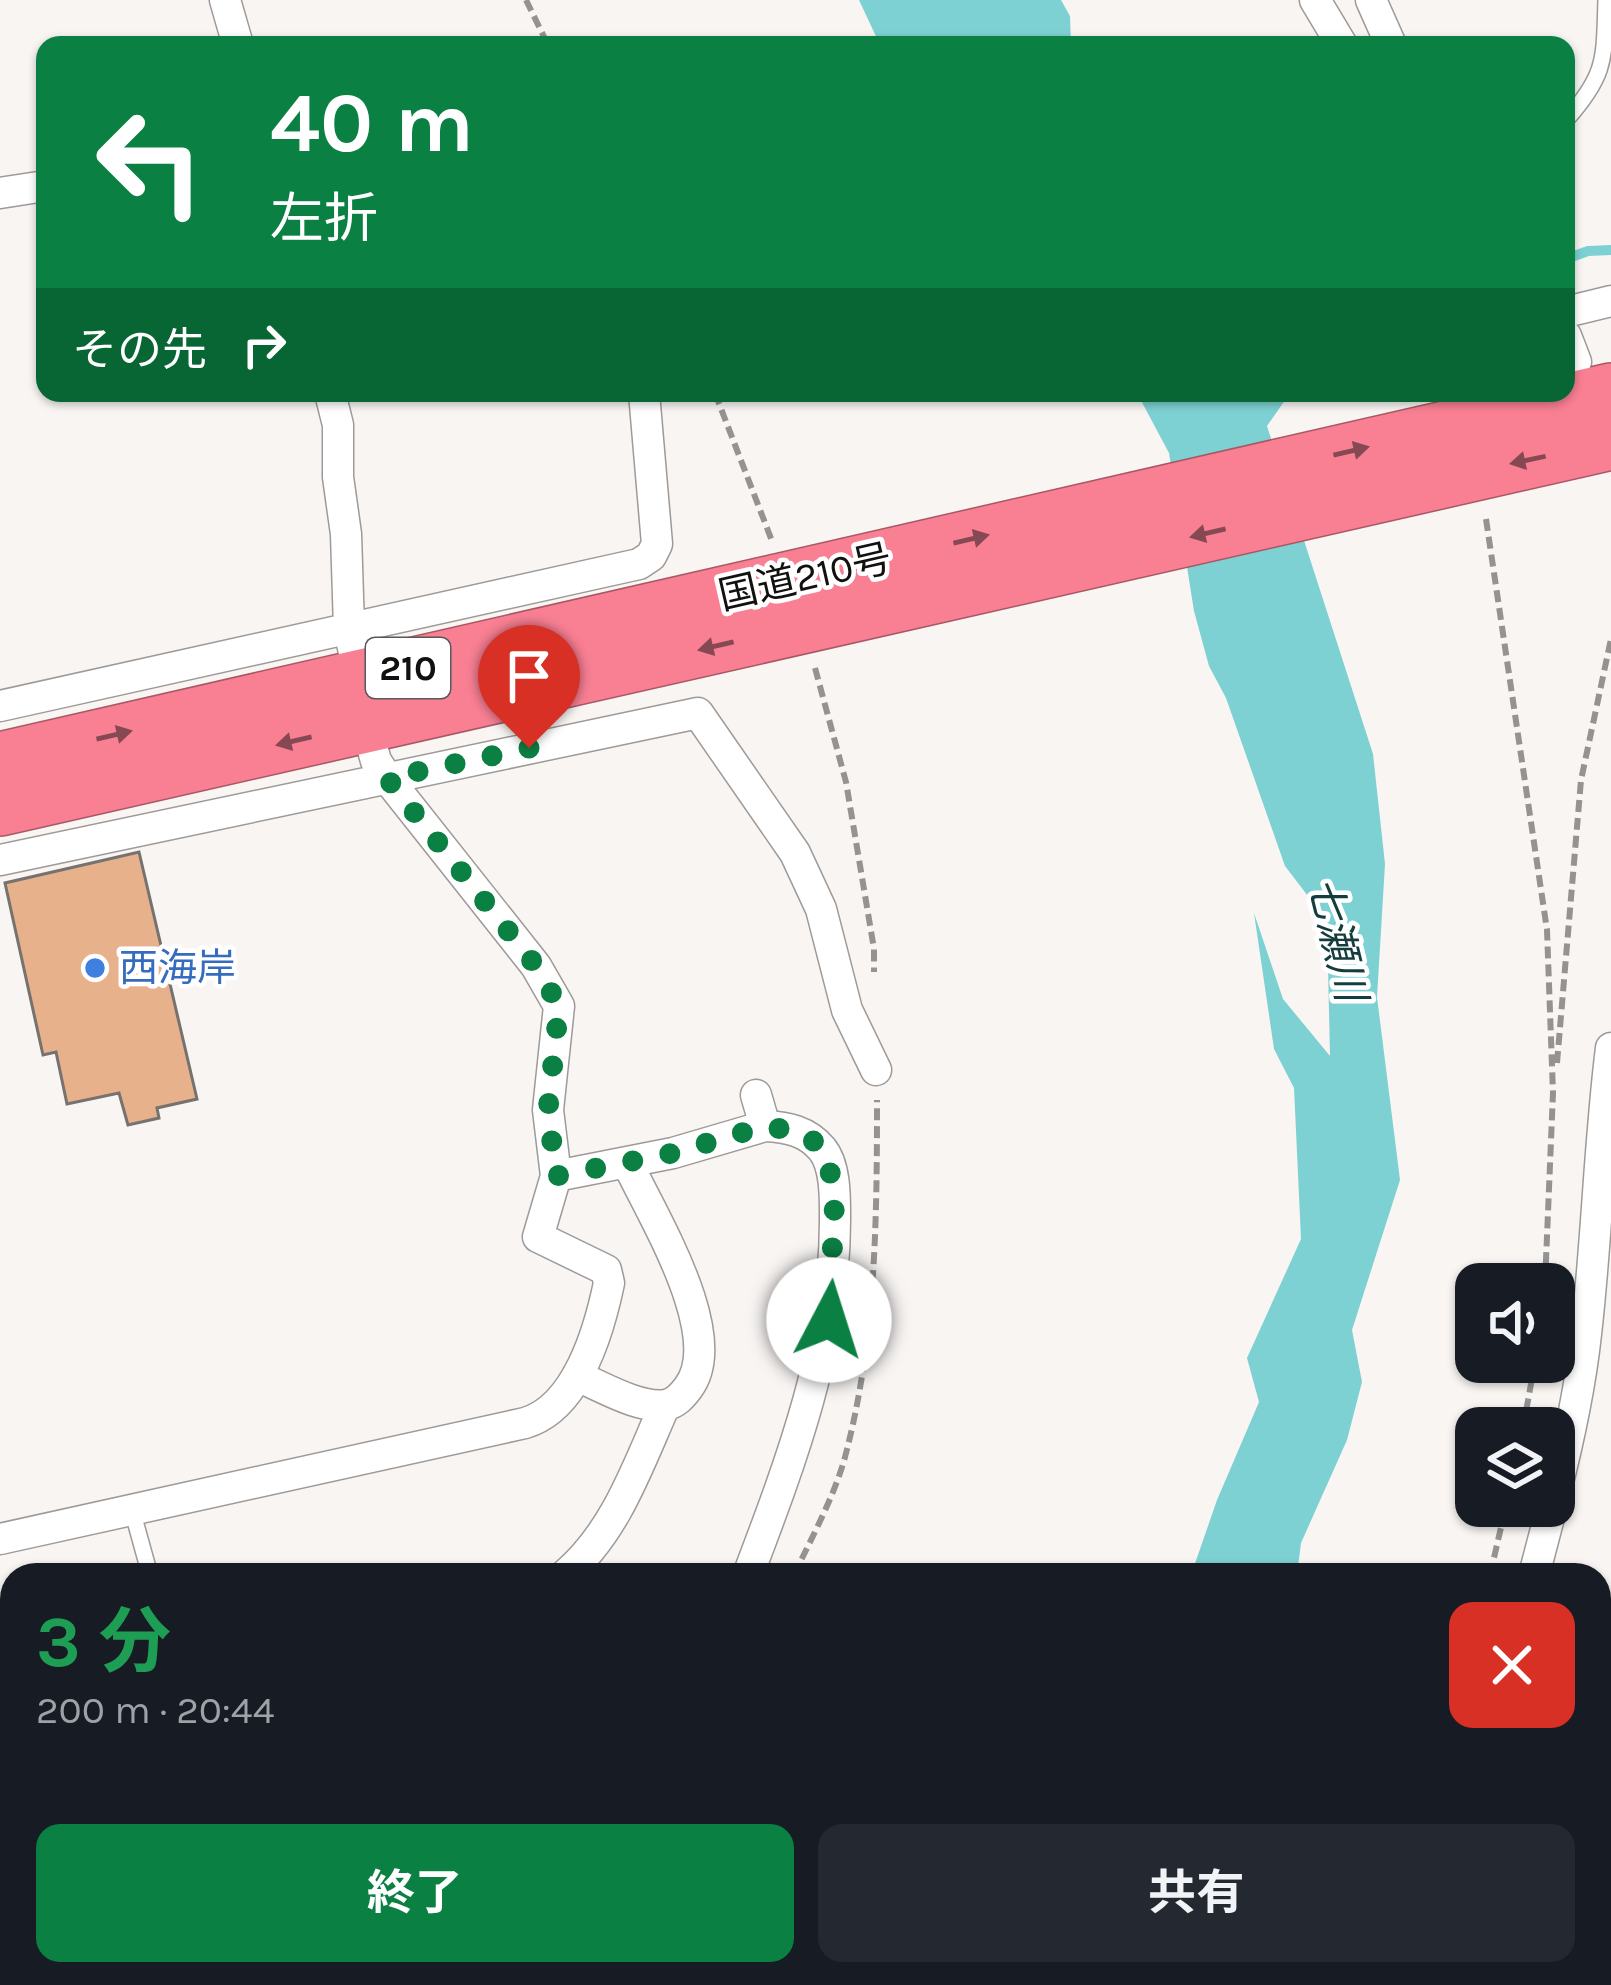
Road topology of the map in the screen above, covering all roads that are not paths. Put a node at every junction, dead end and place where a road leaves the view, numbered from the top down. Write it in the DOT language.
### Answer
graph roads {
  1 [pos="225,0"];
  2 [pos="1315,0"];
  3 [pos="1371,0"];
  4 [pos="1606,0"];
  5 [pos="235,36"];
  6 [pos="1337,36"];
  7 [pos="1387,36"];
  8 [pos="1575,109"];
  9 [pos="36,187"];
  10 [pos="0,193"];
  11 [pos="1611,301"];
  12 [pos="1575,310"];
  13 [pos="332,402"];
  14 [pos="645,402"];
  15 [pos="1537,402"];
  16 [pos="1611,441"];
  17 [pos="1454,470"];
  18 [pos="358,677"];
  19 [pos="0,706"];
  20 [pos="0,761"];
  21 [pos="387,778"];
  22 [pos="0,807"];
  23 [pos="0,860"];
  24 [pos="1611,1048"];
  25 [pos="877,1070"];
  26 [pos="756,1095"];
  27 [pos="765,1126"];
  28 [pos="627,1162"];
  29 [pos="556,1176"];
  30 [pos="577,1376"];
  31 [pos="665,1405"];
  32 [pos="1575,1409"];
  33 [pos="132,1510"];
  34 [pos="1546,1527"];
  35 [pos="0,1539"];
  36 [pos="146,1563"];
  37 [pos="577,1563"];
  38 [pos="752,1563"];
  39 [pos="1537,1563"];
  1 -- 5 [label="street"];
  2 -- 6 [label="street"];
  3 -- 7 [label="street"];
  4 -- 8 [label="lane"];
  9 -- 10 [label="street"];
  11 -- 12 [label="street"];
  13 -- 18 [label="street"];
  14 -- 18 [label="street"];
  15 -- 17 [label="highway, 国道210号 / 210"];
  16 -- 17 [label="highway, 国道210号 / 210, one-way"];
  17 -- 18 [label="highway, 国道210号 / 210"];
  18 -- 19 [label="street"];
  20 -- 18 [label="highway, 国道210号 / 210, one-way"];
  18 -- 21 [label="street"];
  18 -- 22 [label="highway, 国道210号 / 210, one-way"];
  21 -- 23 [label="street"];
  21 -- 25 [label="street"];
  21 -- 29 [label="street"];
  24 -- 32 [label="street"];
  26 -- 27 [label="street"];
  27 -- 28 [label="street"];
  27 -- 38 [label="street"];
  28 -- 29 [label="street"];
  28 -- 31 [label="street"];
  29 -- 30 [label="street"];
  30 -- 31 [label="street"];
  30 -- 33 [label="street"];
  31 -- 37 [label="street"];
  33 -- 35 [label="street"];
  33 -- 36 [label="lane"];
  34 -- 39 [label="street"];
}
